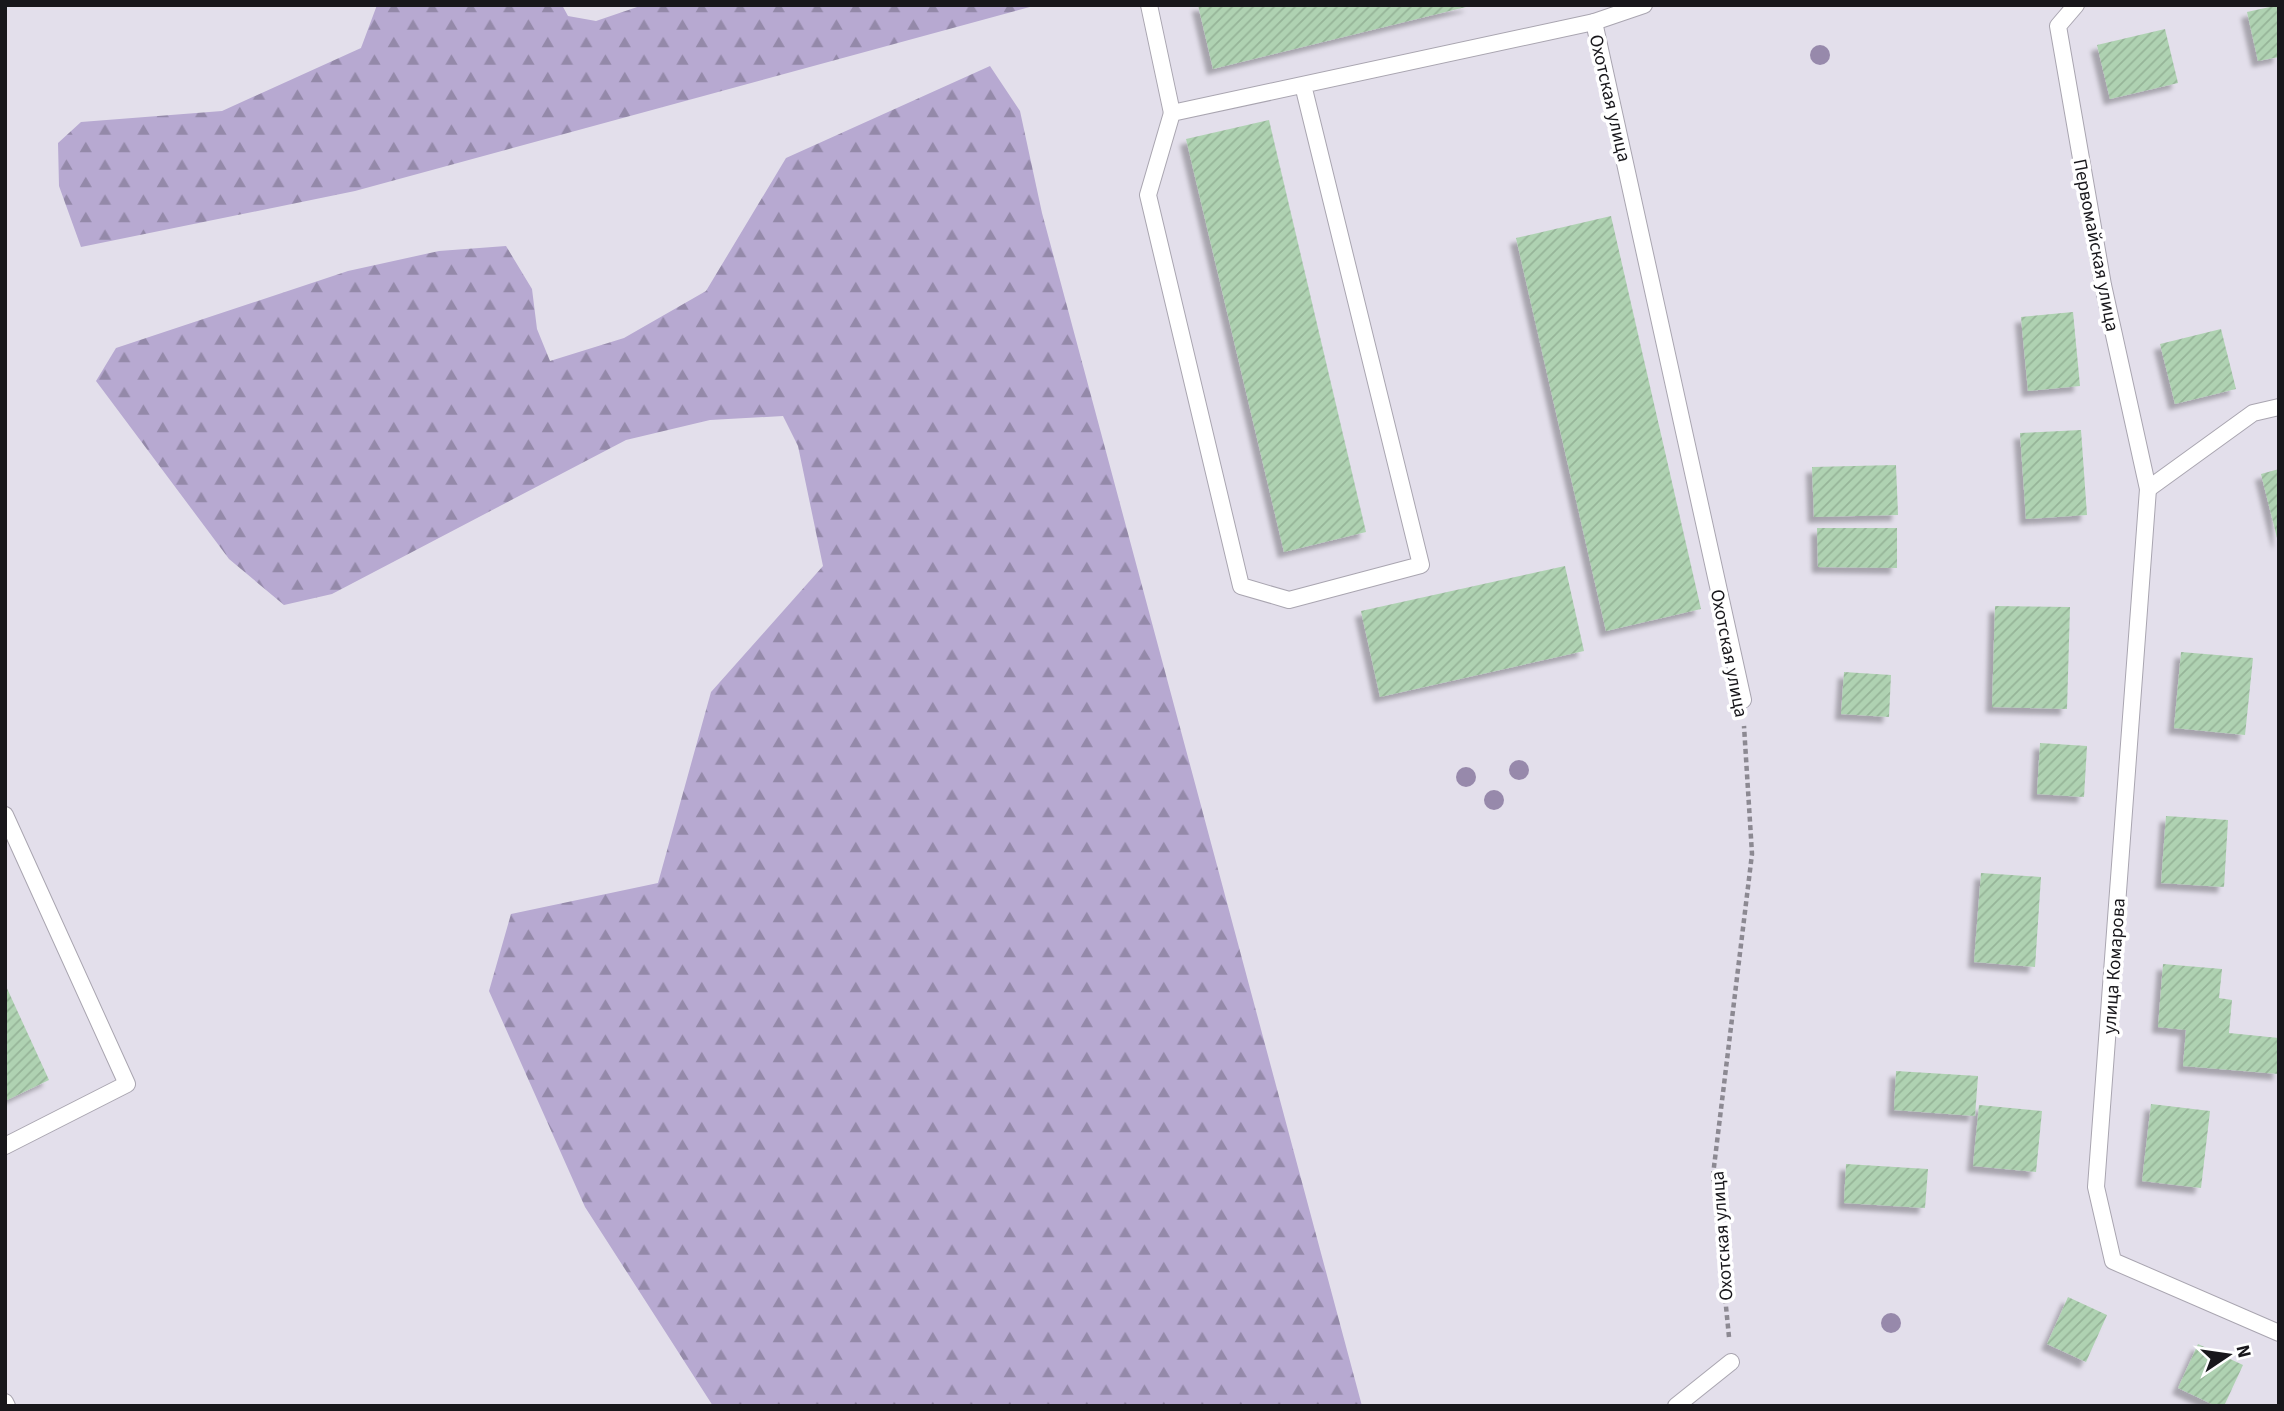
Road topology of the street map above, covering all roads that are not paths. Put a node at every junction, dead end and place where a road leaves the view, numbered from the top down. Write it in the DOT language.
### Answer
graph roads {
  1 [pos="1149,5"];
  2 [pos="1644,5"];
  3 [pos="2076,5"];
  4 [pos="1594,22"];
  5 [pos="1304,85"];
  6 [pos="1172,113"];
  7 [pos="2279,407"];
  8 [pos="2148,489"];
  9 [pos="1743,700"];
  10 [pos="5,815"];
  11 [pos="5,1146"];
  12 [pos="2279,1333"];
  13 [pos="1731,1362"];
  14 [pos="1676,1406"];
  1 -- 6 [label="lane"];
  2 -- 4 [label="lane, Охотская улица"];
  3 -- 8 [label="lane, Первомайская улица"];
  4 -- 5 [label="lane"];
  4 -- 9 [label="lane, Охотская улица"];
  5 -- 6 [label="lane"];
  5 -- 6 [label="lane"];
  7 -- 8 [label="lane"];
  8 -- 12 [label="lane, улица Комарова"];
  10 -- 11 [label="lane"];
  13 -- 14 [label="lane"];
}
